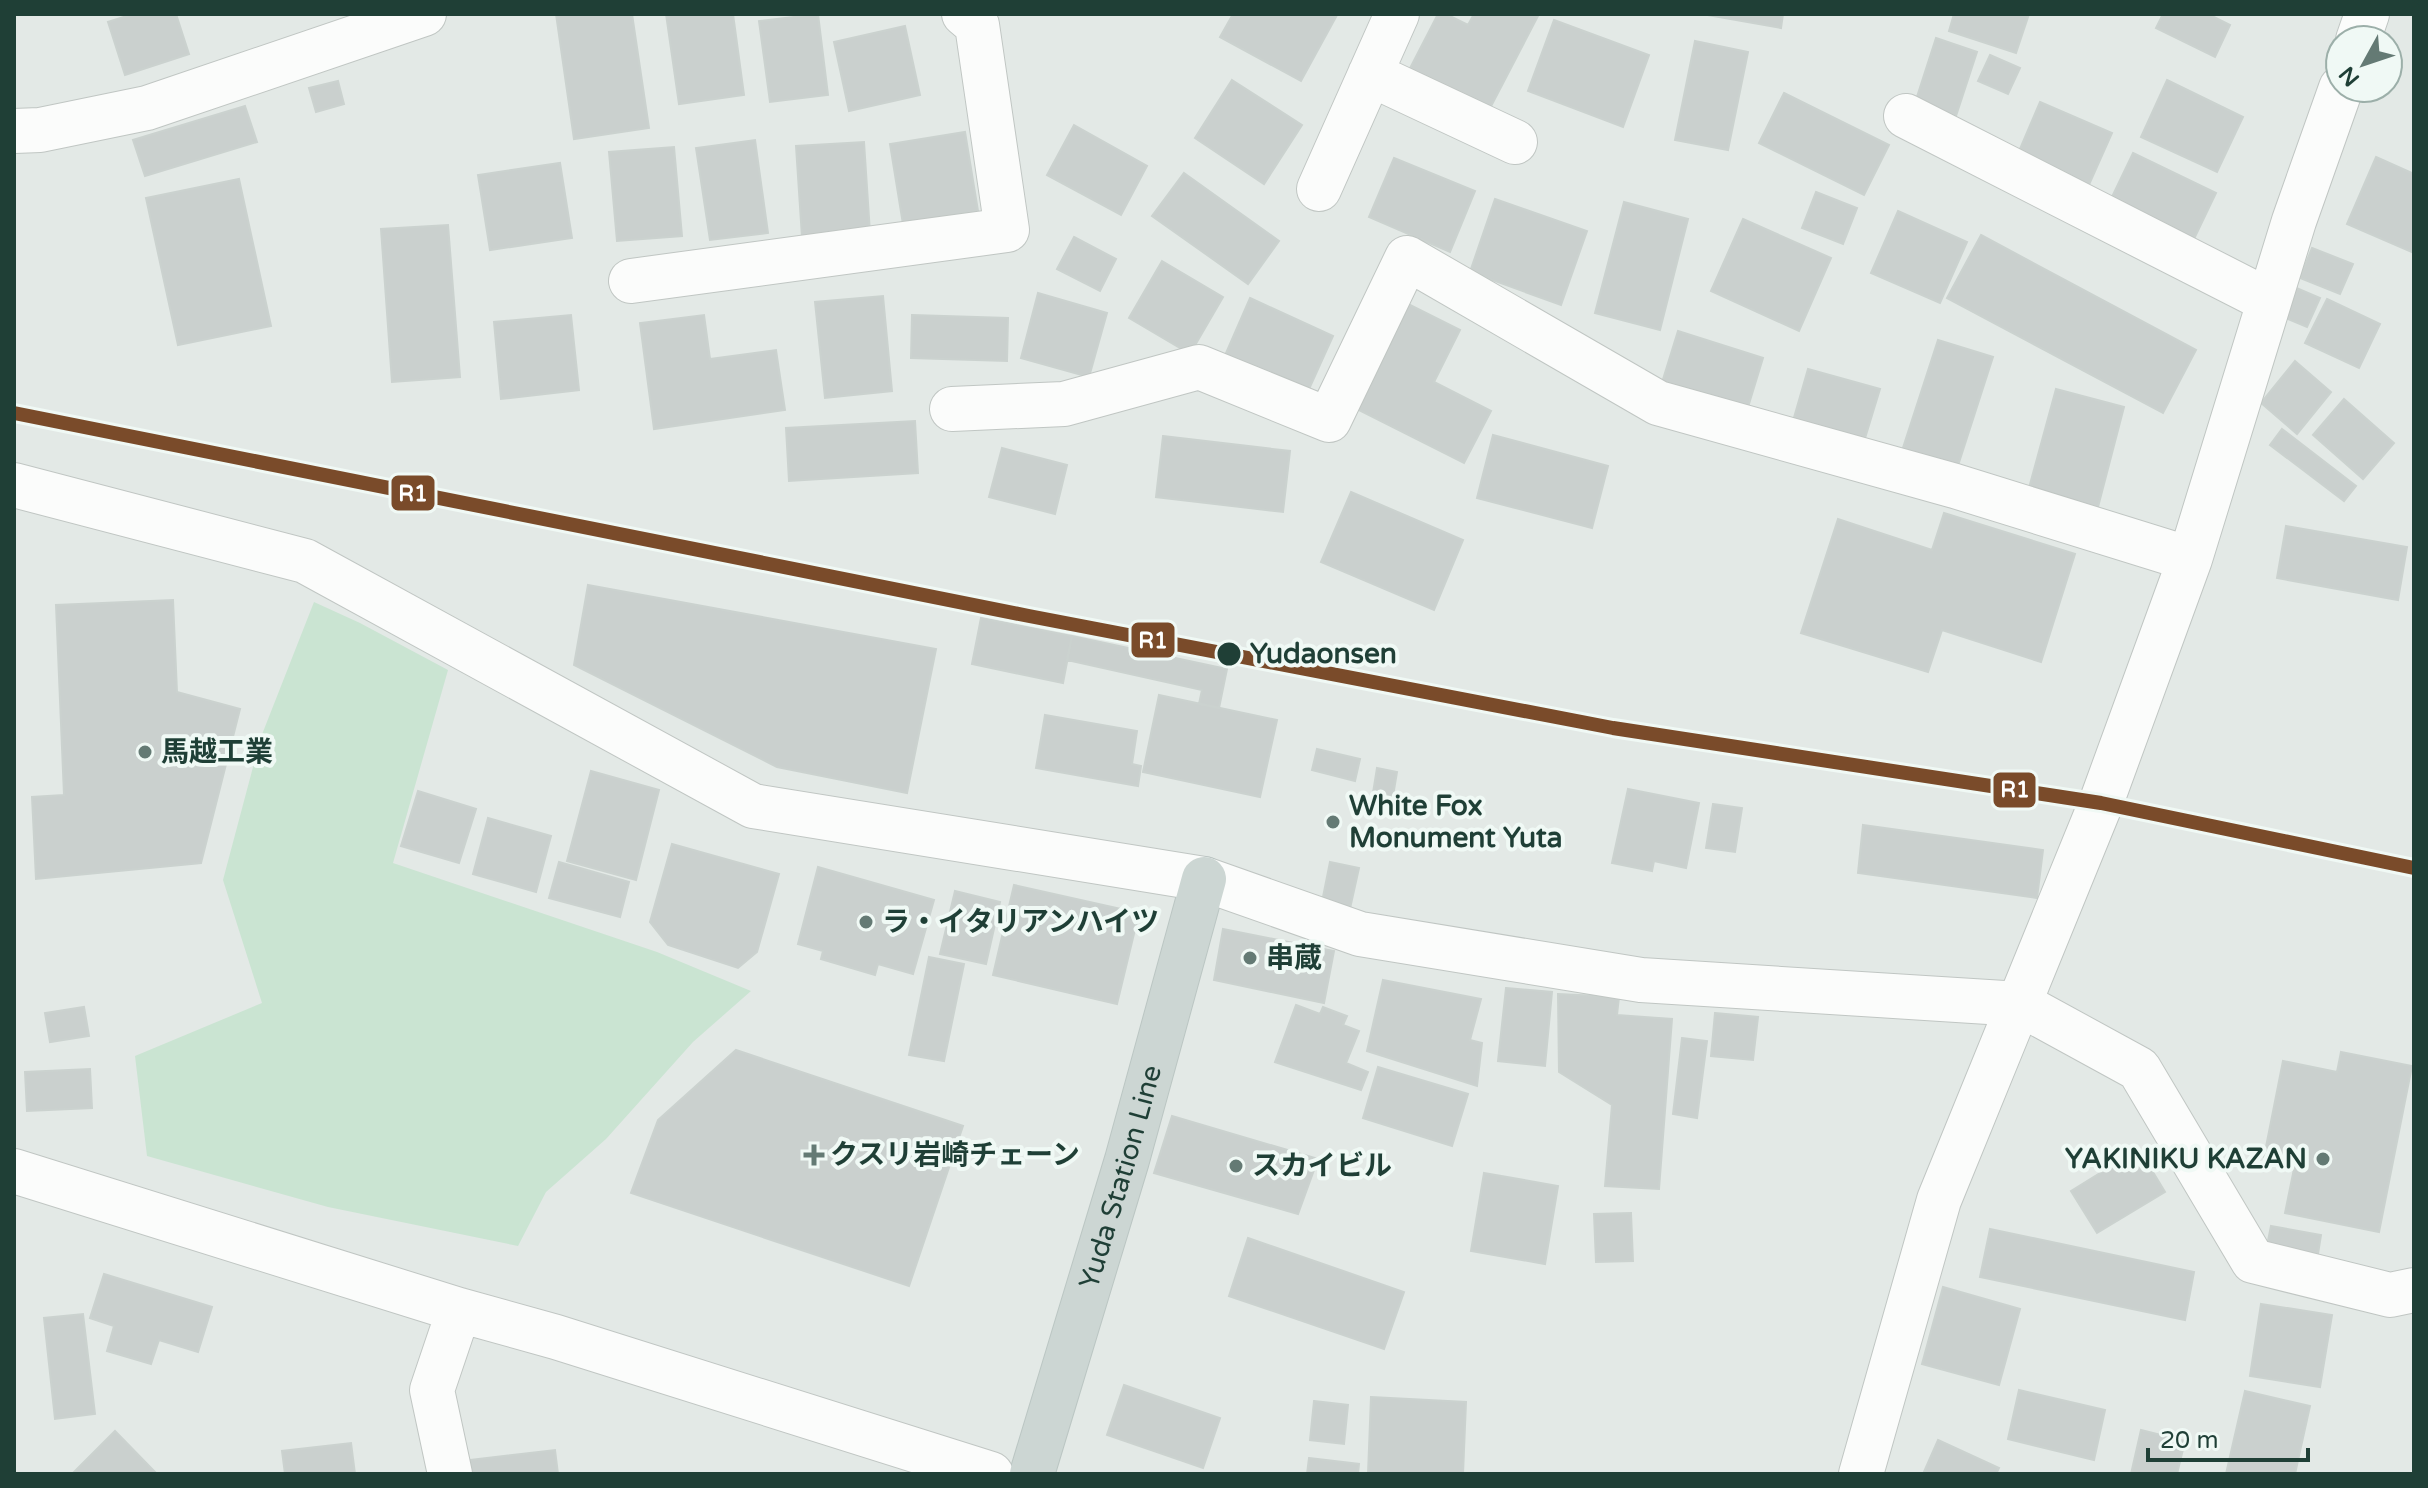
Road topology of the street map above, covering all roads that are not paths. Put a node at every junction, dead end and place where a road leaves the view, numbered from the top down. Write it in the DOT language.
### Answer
graph roads {
  1 [pos="424,14"];
  2 [pos="964,14"];
  3 [pos="1397,14"];
  4 [pos="1370,74"];
  5 [pos="2335,104"];
  6 [pos="1906,116"];
  7 [pos="14,131"];
  8 [pos="1515,142"];
  9 [pos="1319,189"];
  10 [pos="631,281"];
  11 [pos="2269,301"];
  12 [pos="952,409"];
  13 [pos="14,485"];
  14 [pos="2190,559"];
  15 [pos="1204,879"];
  16 [pos="2020,1004"];
  17 [pos="14,1171"];
  18 [pos="2414,1290"];
  19 [pos="459,1310"];
  20 [pos="450,1474"];
  21 [pos="991,1474"];
  22 [pos="1032,1474"];
  23 [pos="1861,1474"];
  1 -- 7 [label="street"];
  2 -- 10 [label="street"];
  3 -- 4 [label="street"];
  4 -- 8 [label="street"];
  4 -- 9 [label="street"];
  5 -- 11 [label="street"];
  6 -- 11 [label="street"];
  11 -- 14 [label="street"];
  12 -- 14 [label="street"];
  13 -- 15 [label="street"];
  14 -- 16 [label="street"];
  15 -- 16 [label="street"];
  15 -- 22 [label="main road, Yuda Station Line"];
  16 -- 18 [label="street"];
  16 -- 23 [label="street"];
  17 -- 19 [label="street"];
  19 -- 20 [label="street"];
  19 -- 21 [label="street"];
}
